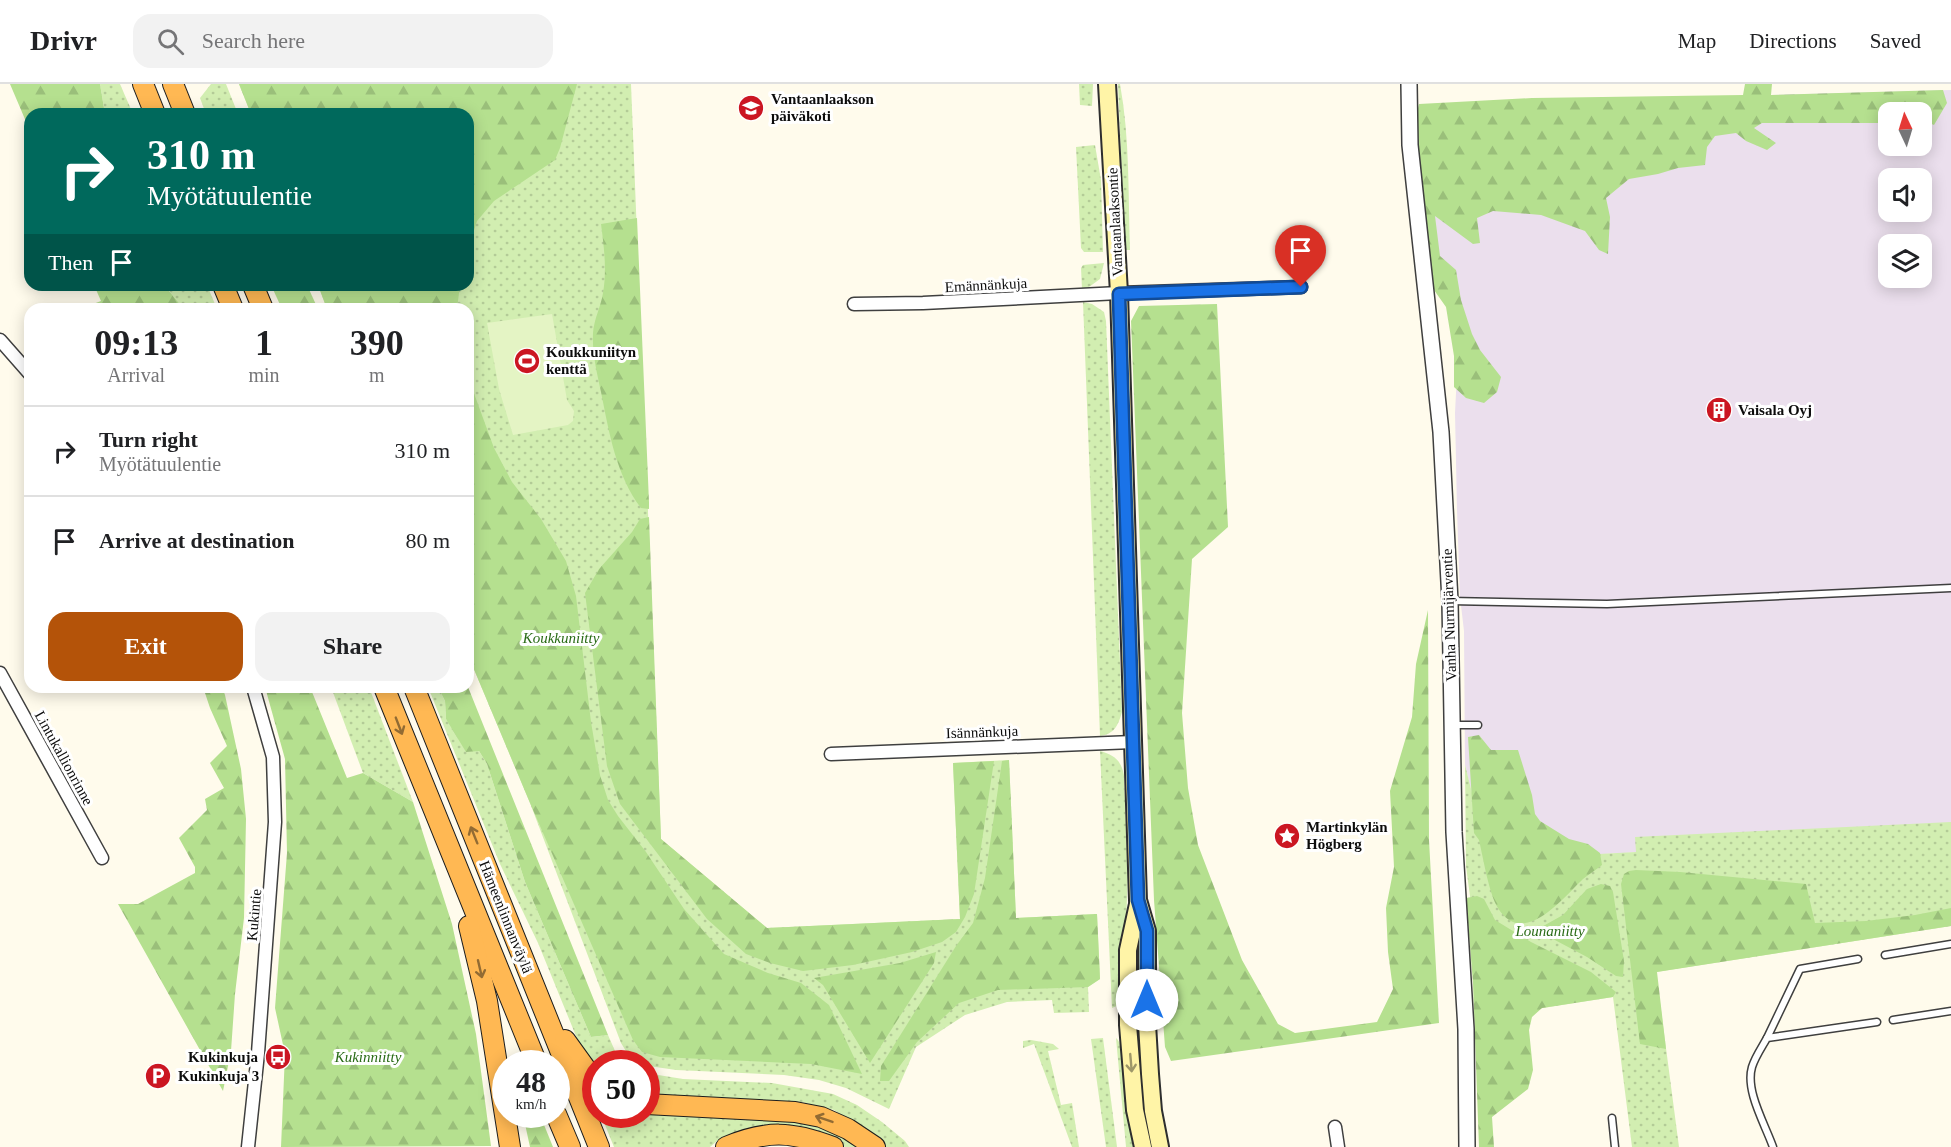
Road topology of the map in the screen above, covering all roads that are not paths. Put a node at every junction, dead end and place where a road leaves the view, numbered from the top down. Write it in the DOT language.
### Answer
graph roads {
  1 [pos="143,84"];
  2 [pos="173,84"];
  3 [pos="1107,84"];
  4 [pos="1409,84"];
  5 [pos="153,108"];
  6 [pos="183,108"];
  7 [pos="1301,287"];
  8 [pos="1119,294"];
  9 [pos="854,304"];
  10 [pos="0,340"];
  11 [pos="24,367"];
  12 [pos="1951,588"];
  13 [pos="1450,601"];
  14 [pos="0,673"];
  15 [pos="255,693"];
  16 [pos="386,693"];
  17 [pos="416,693"];
  18 [pos="1452,725"];
  19 [pos="1478,725"];
  20 [pos="1133,742"];
  21 [pos="831,754"];
  22 [pos="449,851"];
  23 [pos="102,858"];
  24 [pos="1138,900"];
  25 [pos="1951,944"];
  26 [pos="1885,954"];
  27 [pos="1858,959"];
  28 [pos="536,992"];
  29 [pos="1951,1011"];
  30 [pos="1893,1020"];
  31 [pos="1877,1022"];
  32 [pos="1767,1038"];
  33 [pos="531,1050"];
  34 [pos="582,1066"];
  35 [pos="660,1105"];
  36 [pos="1612,1118"];
  37 [pos="1335,1127"];
  38 [pos="562,1128"];
  39 [pos="248,1147"];
  40 [pos="510,1147"];
  41 [pos="570,1147"];
  42 [pos="599,1147"];
  43 [pos="726,1147"];
  44 [pos="833,1147"];
  45 [pos="875,1147"];
  46 [pos="1143,1147"];
  47 [pos="1160,1147"];
  48 [pos="1338,1147"];
  49 [pos="1467,1147"];
  50 [pos="1615,1147"];
  51 [pos="1773,1147"];
  1 -- 5 [label="highway"];
  2 -- 6 [label="highway"];
  3 -- 8 [label="main road, Vantaanlaaksontie"];
  4 -- 13 [label="street, Vanha Nurmijärventie"];
  7 -- 8 [label="street, Emännänkuja"];
  8 -- 9 [label="street, Emännänkuja"];
  8 -- 20 [label="main road, Vantaanlaaksontie"];
  10 -- 11 [label="street"];
  12 -- 13 [label="lane"];
  13 -- 18 [label="street, Vanha Nurmijärventie"];
  14 -- 23 [label="street, Lintukallionrinne"];
  15 -- 39 [label="street, Kukintie"];
  16 -- 22 [label="highway, Hämeenlinnanväylä, one-way"];
  28 -- 17 [label="highway, Hämeenlinnanväylä, one-way"];
  18 -- 19 [label="lane"];
  18 -- 49 [label="street, Vanha Nurmijärventie"];
  20 -- 21 [label="street, Isännänkuja"];
  20 -- 24 [label="main road, Vantaanlaaksontie"];
  22 -- 33 [label="highway, Hämeenlinnanväylä"];
  22 -- 40 [label="highway, one-way"];
  24 -- 46 [label="main road, Vantaanlaaksontie, one-way"];
  24 -- 47 [label="main road, Vantaanlaaksontie"];
  25 -- 26 [label="lane"];
  27 -- 32 [label="lane"];
  28 -- 34 [label="highway"];
  28 -- 42 [label="highway, Hämeenlinnanväylä"];
  29 -- 30 [label="lane"];
  31 -- 32 [label="lane"];
  32 -- 51 [label="lane"];
  45 -- 35 [label="highway, one-way"];
  36 -- 50 [label="lane"];
  37 -- 48 [label="street"];
  38 -- 41 [label="highway"];
  43 -- 44 [label="highway"];
}
